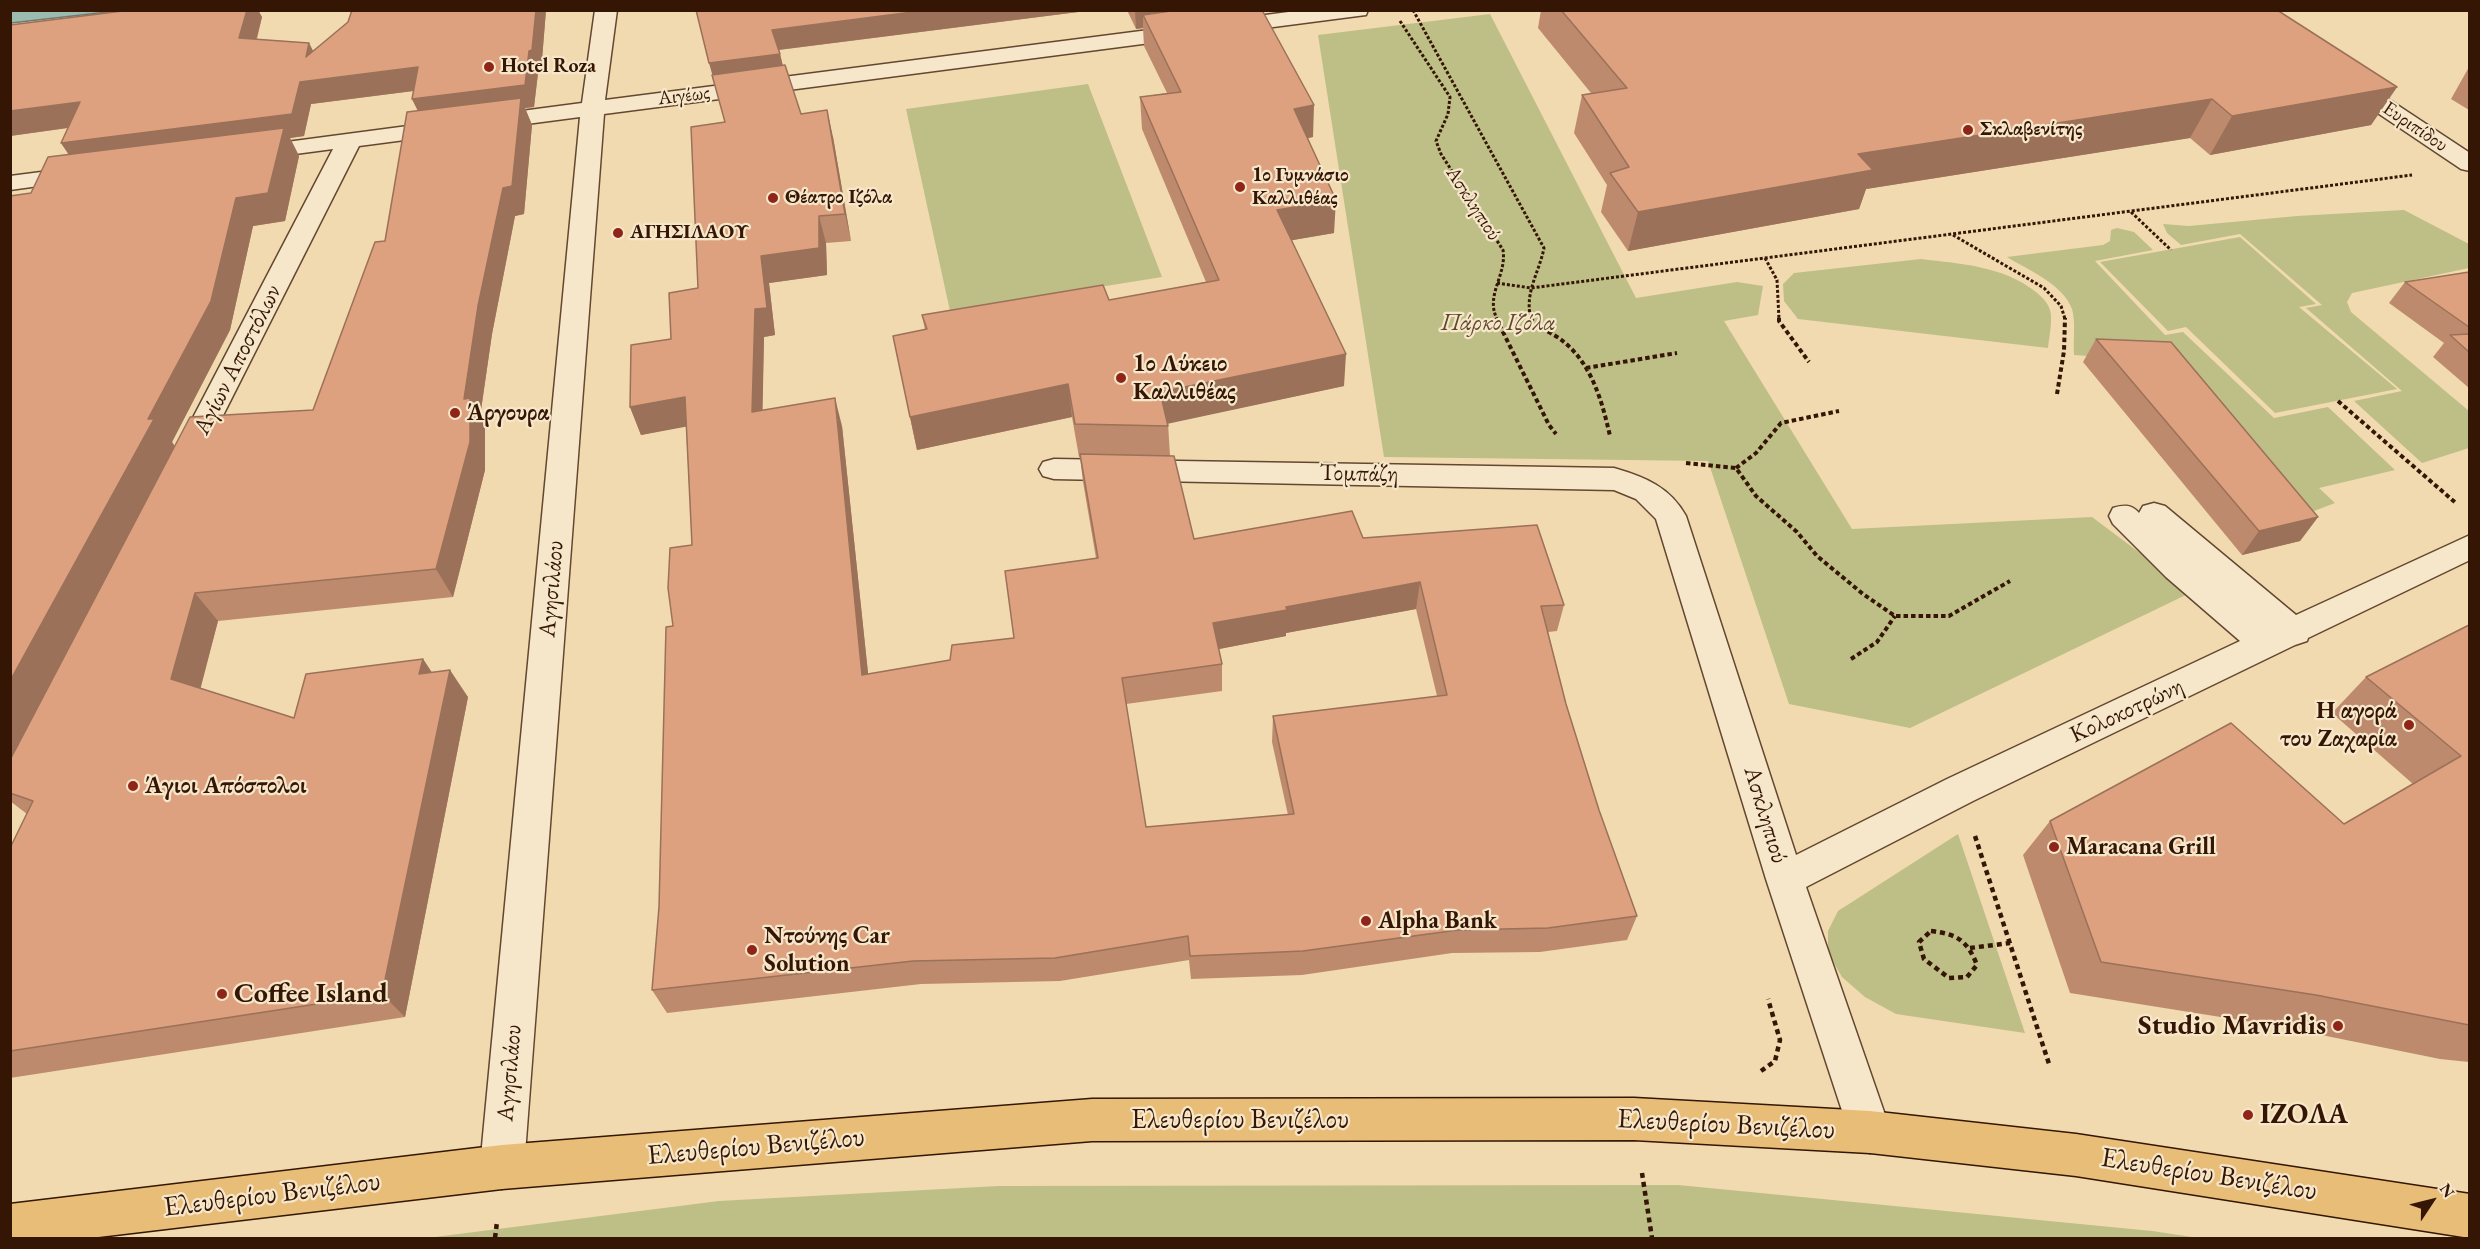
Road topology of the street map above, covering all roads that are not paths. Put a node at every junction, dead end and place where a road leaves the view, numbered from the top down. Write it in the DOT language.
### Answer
graph roads {
  1 [pos="606,10"];
  2 [pos="1358,10"];
  3 [pos="2332,72"];
  4 [pos="593,107"];
  5 [pos="350,140"];
  6 [pos="233,155"];
  7 [pos="2469,164"];
  8 [pos="104,171"];
  9 [pos="10,183"];
  10 [pos="1054,469"];
  11 [pos="178,477"];
  12 [pos="1659,499"];
  13 [pos="2139,515"];
  14 [pos="2469,546"];
  15 [pos="2281,638"];
  16 [pos="1785,879"];
  17 [pos="1870,1132"];
  18 [pos="502,1167"];
  19 [pos="2469,1216"];
  20 [pos="10,1226"];
  1 -- 4 [label="street, Αγησιλάου"];
  2 -- 4 [label="street, Αιγέως"];
  3 -- 7 [label="street, Ευριπίδου"];
  4 -- 5 [label="street, Αιγέως"];
  4 -- 18 [label="street, Αγησιλάου"];
  5 -- 6 [label="street, Αιγέως"];
  5 -- 11 [label="street, Αγίων Αποστόλων"];
  8 -- 9 [label="street"];
  10 -- 12 [label="street, Τομπάζη"];
  12 -- 16 [label="street, Ασκληπιού"];
  13 -- 15 [label="street"];
  14 -- 15 [label="street, Κολοκοτρώνη"];
  15 -- 16 [label="street, Κολοκοτρώνη"];
  16 -- 17 [label="street, Ασκληπιού"];
  17 -- 18 [label="main road, Ελευθερίου Βενιζέλου"];
  17 -- 19 [label="main road, Ελευθερίου Βενιζέλου"];
  18 -- 20 [label="main road, Ελευθερίου Βενιζέλου"];
}
